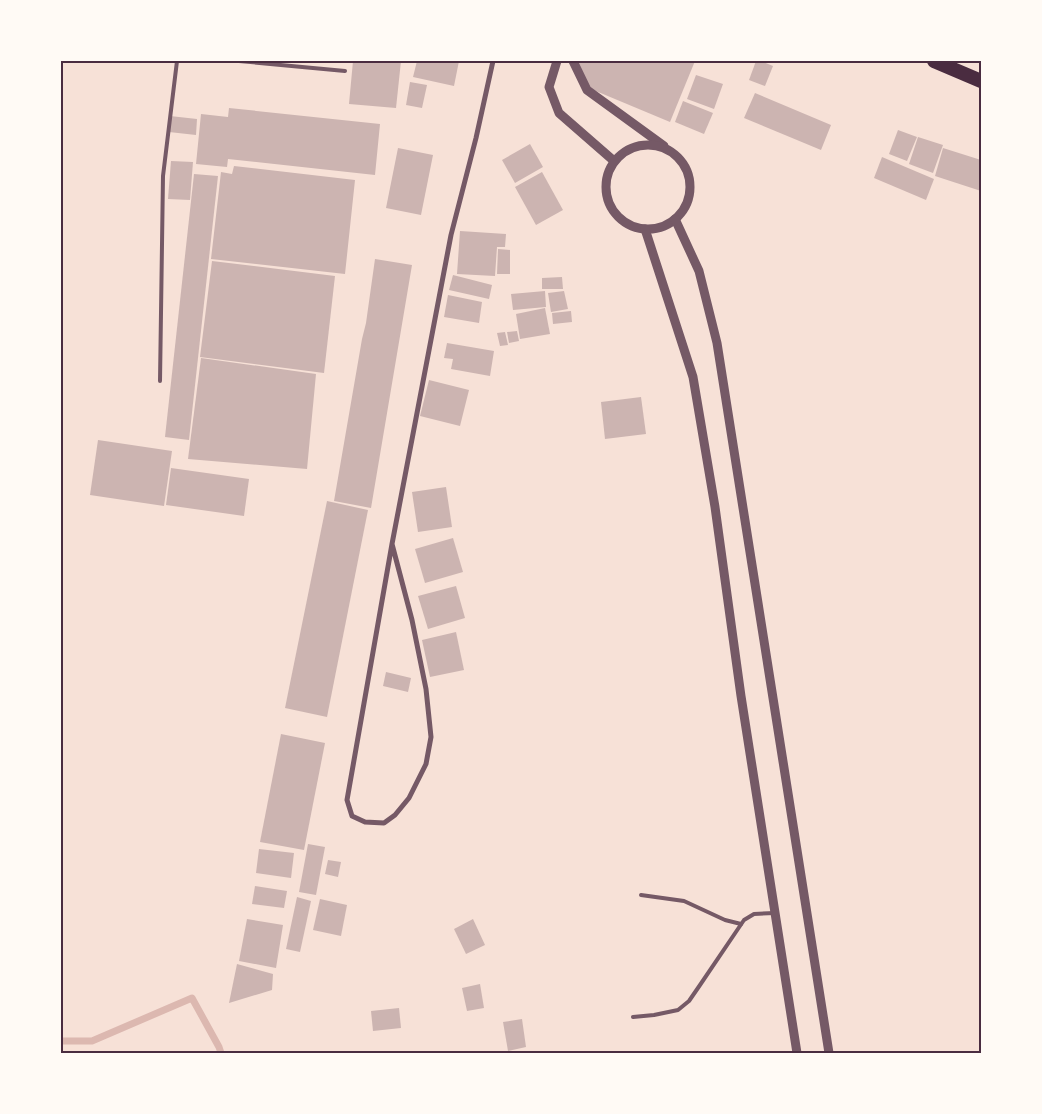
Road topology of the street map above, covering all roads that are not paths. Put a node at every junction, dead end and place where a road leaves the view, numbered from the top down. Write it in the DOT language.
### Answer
graph roads {
  1 [pos="176,61"];
  2 [pos="239,61"];
  3 [pos="493,61"];
  4 [pos="557,61"];
  5 [pos="573,61"];
  6 [pos="934,61"];
  7 [pos="345,71"];
  8 [pos="981,81"];
  9 [pos="672,152"];
  10 [pos="614,161"];
  11 [pos="676,219"];
  12 [pos="645,229"];
  13 [pos="160,381"];
  14 [pos="392,544"];
  15 [pos="641,895"];
  16 [pos="775,913"];
  17 [pos="741,924"];
  18 [pos="633,1017"];
  19 [pos="798,1053"];
  20 [pos="829,1053"];
  1 -- 13 [label="lane"];
  2 -- 7 [label="lane"];
  3 -- 14 [label="street"];
  4 -- 10 [label="street"];
  5 -- 9 [label="street"];
  6 -- 8 [label="highway"];
  9 -- 10 [label="street"];
  9 -- 11 [label="street"];
  10 -- 12 [label="street"];
  11 -- 12 [label="street"];
  11 -- 20 [label="street"];
  12 -- 16 [label="street"];
  14 -- 14 [label="street"];
  15 -- 17 [label="lane"];
  16 -- 17 [label="lane"];
  16 -- 19 [label="street"];
  17 -- 18 [label="lane"];
}
